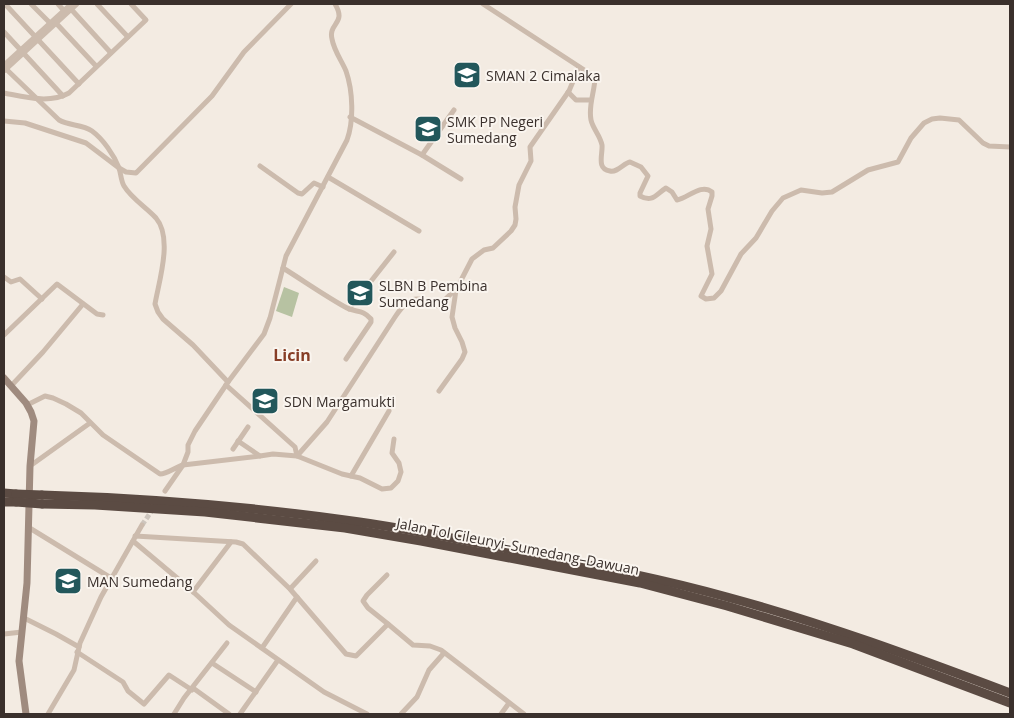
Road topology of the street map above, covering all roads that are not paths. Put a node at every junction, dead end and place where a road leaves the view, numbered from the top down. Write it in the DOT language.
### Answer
graph roads {
  1 [pos="6,4"];
  2 [pos="31,4"];
  3 [pos="58,4"];
  4 [pos="77,4"];
  5 [pos="97,4"];
  6 [pos="131,4"];
  7 [pos="291,4"];
  8 [pos="334,4"];
  9 [pos="483,4"];
  10 [pos="68,8"];
  11 [pos="53,23"];
  12 [pos="4,32"];
  13 [pos="128,37"];
  14 [pos="37,38"];
  15 [pos="22,52"];
  16 [pos="111,53"];
  17 [pos="5,66"];
  18 [pos="96,66"];
  19 [pos="579,67"];
  20 [pos="79,84"];
  21 [pos="568,92"];
  22 [pos="4,93"];
  23 [pos="62,96"];
  24 [pos="35,98"];
  25 [pos="591,100"];
  26 [pos="454,110"];
  27 [pos="350,117"];
  28 [pos="4,122"];
  29 [pos="1010,147"];
  30 [pos="422,155"];
  31 [pos="260,166"];
  32 [pos="119,168"];
  33 [pos="328,177"];
  34 [pos="461,179"];
  35 [pos="323,186"];
  36 [pos="419,231"];
  37 [pos="394,252"];
  38 [pos="283,268"];
  39 [pos="4,277"];
  40 [pos="456,290"];
  41 [pos="42,299"];
  42 [pos="83,304"];
  43 [pos="349,309"];
  44 [pos="103,315"];
  45 [pos="4,335"];
  46 [pos="346,359"];
  47 [pos="7,383"];
  48 [pos="227,383"];
  49 [pos="439,391"];
  50 [pos="27,405"];
  51 [pos="389,411"];
  52 [pos="90,423"];
  53 [pos="248,427"];
  54 [pos="394,439"];
  55 [pos="238,441"];
  56 [pos="233,448"];
  57 [pos="260,456"];
  58 [pos="297,456"];
  59 [pos="183,465"];
  60 [pos="30,466"];
  61 [pos="351,476"];
  62 [pos="165,491"];
  63 [pos="4,493"];
  64 [pos="16,498"];
  65 [pos="42,500"];
  66 [pos="4,502"];
  67 [pos="142,525"];
  68 [pos="28,527"];
  69 [pos="134,539"];
  70 [pos="231,542"];
  71 [pos="316,560"];
  72 [pos="386,575"];
  73 [pos="111,578"];
  74 [pos="290,589"];
  75 [pos="192,592"];
  76 [pos="297,597"];
  77 [pos="24,618"];
  78 [pos="388,624"];
  79 [pos="22,632"];
  80 [pos="4,634"];
  81 [pos="227,643"];
  82 [pos="262,648"];
  83 [pos="78,650"];
  84 [pos="444,653"];
  85 [pos="278,660"];
  86 [pos="212,663"];
  87 [pos="192,689"];
  88 [pos="256,692"];
  89 [pos="1010,693"];
  90 [pos="509,703"];
  91 [pos="1010,703"];
  92 [pos="24,713"];
  93 [pos="48,714"];
  94 [pos="174,714"];
  95 [pos="229,714"];
  96 [pos="240,714"];
  97 [pos="367,714"];
  98 [pos="401,714"];
  99 [pos="501,714"];
  100 [pos="524,714"];
  1 -- 14 [label="street"];
  2 -- 11 [label="street"];
  3 -- 10 [label="street"];
  4 -- 10 [label="street"];
  5 -- 13 [label="street"];
  6 -- 13 [label="street"];
  7 -- 32 [label="street"];
  8 -- 27 [label="street"];
  9 -- 19 [label="street"];
  10 -- 11 [label="street"];
  10 -- 16 [label="street"];
  11 -- 14 [label="street"];
  11 -- 18 [label="street"];
  12 -- 15 [label="street"];
  13 -- 16 [label="street"];
  14 -- 15 [label="street"];
  14 -- 20 [label="street"];
  15 -- 17 [label="street"];
  15 -- 23 [label="street"];
  16 -- 18 [label="street"];
  17 -- 24 [label="street"];
  18 -- 20 [label="street"];
  19 -- 21 [label="street"];
  19 -- 25 [label="street"];
  20 -- 23 [label="street"];
  21 -- 25 [label="street"];
  21 -- 40 [label="street"];
  22 -- 24 [label="street"];
  23 -- 24 [label="street"];
  24 -- 32 [label="street"];
  25 -- 29 [label="street"];
  26 -- 30 [label="street"];
  27 -- 30 [label="street"];
  27 -- 33 [label="street"];
  28 -- 32 [label="street"];
  30 -- 34 [label="street"];
  31 -- 35 [label="street"];
  32 -- 48 [label="street"];
  33 -- 35 [label="street"];
  33 -- 36 [label="street"];
  35 -- 38 [label="street"];
  37 -- 43 [label="street"];
  38 -- 43 [label="street"];
  38 -- 48 [label="street"];
  39 -- 41 [label="street"];
  40 -- 49 [label="street"];
  40 -- 58 [label="street"];
  41 -- 42 [label="street"];
  41 -- 45 [label="street"];
  42 -- 44 [label="street"];
  42 -- 47 [label="street"];
  43 -- 46 [label="street"];
  47 -- 50 [label="street"];
  48 -- 58 [label="street"];
  48 -- 59 [label="street"];
  50 -- 52 [label="street"];
  50 -- 60 [label="street"];
  51 -- 61 [label="street"];
  52 -- 59 [label="street"];
  52 -- 60 [label="street"];
  53 -- 55 [label="street"];
  54 -- 61 [label="street"];
  55 -- 56 [label="street"];
  55 -- 57 [label="street"];
  57 -- 58 [label="street"];
  57 -- 59 [label="street"];
  58 -- 61 [label="street"];
  59 -- 62 [label="street"];
  60 -- 68 [label="street"];
  63 -- 64 [label="highway, Jalan Tol Cileunyi–Sumedang–Dawuan"];
  64 -- 65 [label="highway, Jalan Tol Cileunyi–Sumedang–Dawuan, bridge"];
  64 -- 66 [label="highway, Jalan Tol Cileunyi–Sumedang–Dawuan"];
  65 -- 89 [label="highway, Jalan Tol Cileunyi–Sumedang–Dawuan"];
  65 -- 91 [label="highway, Jalan Tol Cileunyi–Sumedang–Dawuan"];
  67 -- 69 [label="street"];
  68 -- 73 [label="street"];
  68 -- 77 [label="street"];
  69 -- 70 [label="street"];
  69 -- 73 [label="street"];
  69 -- 75 [label="street"];
  70 -- 74 [label="street"];
  70 -- 75 [label="street"];
  71 -- 74 [label="street"];
  72 -- 78 [label="street"];
  73 -- 83 [label="street"];
  74 -- 76 [label="street"];
  75 -- 82 [label="street"];
  76 -- 78 [label="street"];
  76 -- 82 [label="street"];
  77 -- 79 [label="street"];
  77 -- 83 [label="street"];
  78 -- 84 [label="street"];
  79 -- 80 [label="street"];
  79 -- 92 [label="street"];
  81 -- 86 [label="street"];
  82 -- 85 [label="street"];
  83 -- 87 [label="street"];
  83 -- 93 [label="street"];
  84 -- 90 [label="street"];
  84 -- 98 [label="street"];
  85 -- 88 [label="street"];
  85 -- 97 [label="street"];
  86 -- 87 [label="street"];
  86 -- 88 [label="street"];
  87 -- 94 [label="street"];
  87 -- 95 [label="street"];
  88 -- 96 [label="street"];
  90 -- 99 [label="street"];
  90 -- 100 [label="street"];
}
